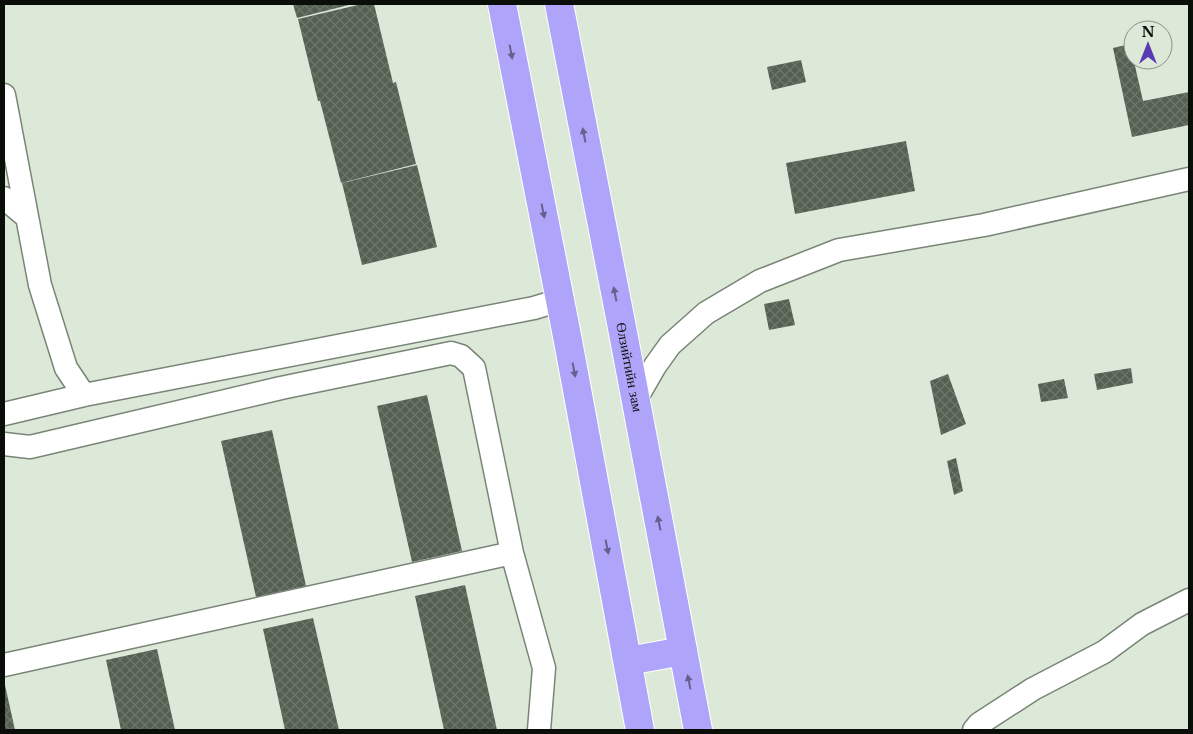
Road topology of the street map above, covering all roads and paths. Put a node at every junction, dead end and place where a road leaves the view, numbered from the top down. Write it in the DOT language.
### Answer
graph roads {
  1 [pos="502,4"];
  2 [pos="559,4"];
  3 [pos="4,95"];
  4 [pos="1189,179"];
  5 [pos="4,198"];
  6 [pos="27,217"];
  7 [pos="560,300"];
  8 [pos="148,383"];
  9 [pos="84,396"];
  10 [pos="636,399"];
  11 [pos="4,414"];
  12 [pos="157,418"];
  13 [pos="4,444"];
  14 [pos="512,553"];
  15 [pos="1189,600"];
  16 [pos="683,651"];
  17 [pos="628,660"];
  18 [pos="4,665"];
  19 [pos="539,730"];
  20 [pos="640,730"];
  21 [pos="698,730"];
  22 [pos="974,730"];
  1 -- 7 [label="highway, one-way"];
  10 -- 2 [label="highway, Өлзийтийн зам, one-way"];
  3 -- 6 [label="street"];
  4 -- 10 [label="street"];
  5 -- 6 [label="street"];
  6 -- 9 [label="street"];
  7 -- 8 [label="street"];
  7 -- 17 [label="highway, one-way"];
  8 -- 9 [label="street"];
  8 -- 12 [label="street"];
  9 -- 11 [label="street"];
  16 -- 10 [label="highway, Өлзийтийн зам, one-way"];
  12 -- 13 [label="street"];
  12 -- 14 [label="street"];
  14 -- 18 [label="street"];
  14 -- 19 [label="street"];
  15 -- 22 [label="street"];
  16 -- 17 [label="highway"];
  21 -- 16 [label="highway, Өлзийтийн зам, one-way"];
  17 -- 20 [label="highway"];
}
